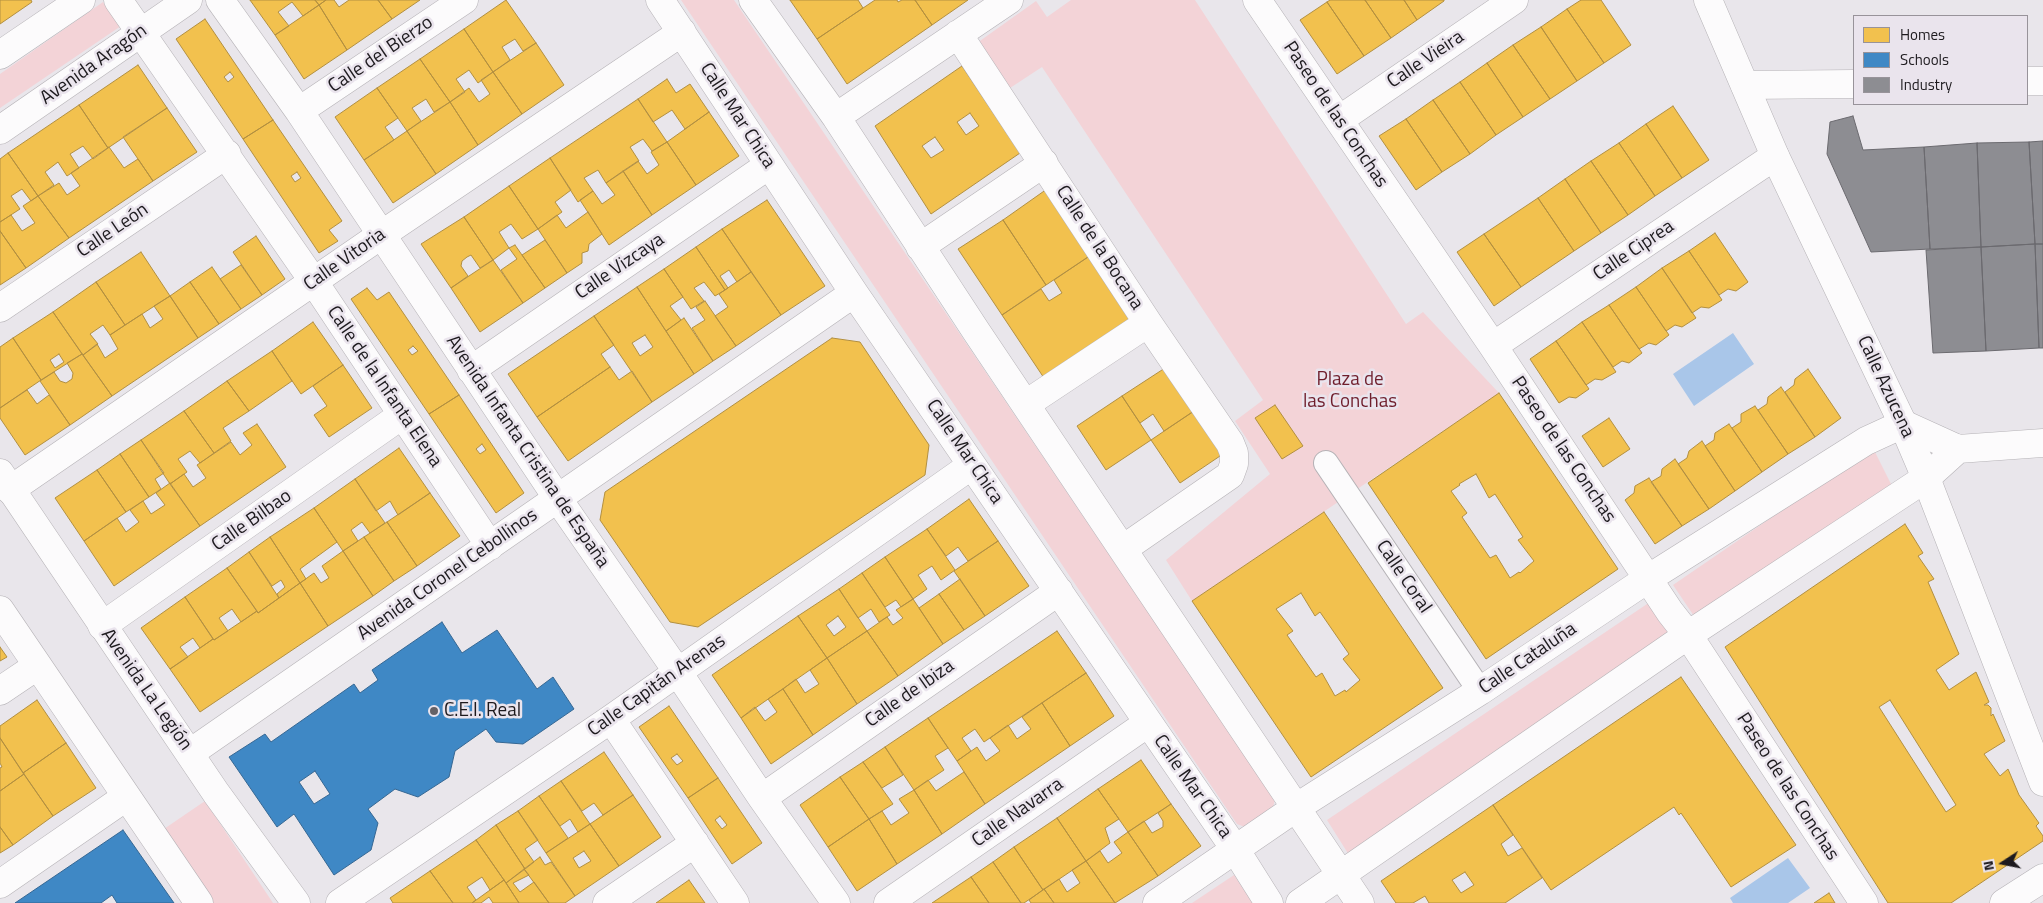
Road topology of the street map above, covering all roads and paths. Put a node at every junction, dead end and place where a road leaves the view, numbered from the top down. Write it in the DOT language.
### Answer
graph roads {
  1 [pos="81,0"];
  2 [pos="118,0"];
  3 [pos="188,0"];
  4 [pos="220,0"];
  5 [pos="464,0"];
  6 [pos="660,0"];
  7 [pos="753,0"];
  8 [pos="1009,0"];
  9 [pos="1257,0"];
  10 [pos="1514,0"];
  11 [pos="1708,0"];
  12 [pos="682,32"];
  13 [pos="141,33"];
  14 [pos="958,34"];
  15 [pos="0,55"];
  16 [pos="2043,80"];
  17 [pos="2028,81"];
  18 [pos="1853,84"];
  19 [pos="1745,85"];
  20 [pos="299,111"];
  21 [pos="836,117"];
  22 [pos="1339,120"];
  23 [pos="0,130"];
  24 [pos="227,154"];
  25 [pos="1776,156"];
  26 [pos="1044,162"];
  27 [pos="770,165"];
  28 [pos="381,235"];
  29 [pos="920,247"];
  30 [pos="314,282"];
  31 [pos="854,293"];
  32 [pos="0,308"];
  33 [pos="1148,323"];
  34 [pos="1493,346"];
  35 [pos="471,370"];
  36 [pos="1026,404"];
  37 [pos="402,415"];
  38 [pos="1903,424"];
  39 [pos="2043,442"];
  40 [pos="1958,449"];
  41 [pos="1326,464"];
  42 [pos="972,465"];
  43 [pos="1926,478"];
  44 [pos="5,482"];
  45 [pos="558,499"];
  46 [pos="490,546"];
  47 [pos="1123,549"];
  48 [pos="1649,578"];
  49 [pos="1059,591"];
  50 [pos="0,610"];
  51 [pos="102,626"];
  52 [pos="1688,635"];
  53 [pos="36,666"];
  54 [pos="678,671"];
  55 [pos="0,691"];
  56 [pos="1480,691"];
  57 [pos="611,719"];
  58 [pos="1148,723"];
  59 [pos="190,753"];
  60 [pos="2041,774"];
  61 [pos="126,797"];
  62 [pos="762,798"];
  63 [pos="1297,807"];
  64 [pos="694,843"];
  65 [pos="1235,849"];
  66 [pos="1340,874"];
  67 [pos="2043,878"];
  68 [pos="0,884"];
  69 [pos="199,903"];
  70 [pos="296,903"];
  71 [pos="340,903"];
  72 [pos="607,903"];
  73 [pos="735,903"];
  74 [pos="836,903"];
  75 [pos="888,903"];
  76 [pos="1158,903"];
  77 [pos="1269,903"];
  78 [pos="1300,903"];
  79 [pos="1360,903"];
  80 [pos="1864,903"];
  81 [pos="2004,903"];
  1 -- 15 [label="street"];
  2 -- 13 [label="street, Calle de la Infanta Elena"];
  3 -- 13 [label="street, Avenida Aragón"];
  4 -- 20 [label="street, Avenida Infanta Cristina de España"];
  5 -- 20 [label="street, Calle del Bierzo"];
  6 -- 12 [label="street, Calle Mar Chica"];
  7 -- 21 [label="street"];
  8 -- 14 [label="street"];
  9 -- 22 [label="street, Paseo de las Conchas"];
  10 -- 22 [label="street, Calle Vieira"];
  11 -- 19 [label="street, Calle Azucena"];
  12 -- 27 [label="street, Calle Mar Chica"];
  12 -- 28 [label="street, Calle Vitoria"];
  13 -- 23 [label="street, Avenida Aragón"];
  13 -- 24 [label="street, Calle de la Infanta Elena"];
  14 -- 21 [label="street"];
  14 -- 26 [label="street, Calle de la Bocana"];
  16 -- 17 [label="street"];
  18 -- 19 [label="street"];
  19 -- 25 [label="street, Calle Azucena"];
  20 -- 28 [label="street, Avenida Infanta Cristina de España"];
  21 -- 29 [label="street"];
  22 -- 34 [label="street, Paseo de las Conchas"];
  24 -- 30 [label="street, Calle de la Infanta Elena"];
  24 -- 32 [label="street, Calle León"];
  25 -- 34 [label="street, Calle Ciprea"];
  25 -- 38 [label="street, Calle Azucena"];
  26 -- 29 [label="street"];
  26 -- 33 [label="street, Calle de la Bocana"];
  27 -- 31 [label="street, Calle Mar Chica"];
  27 -- 35 [label="street, Calle Vizcaya"];
  28 -- 30 [label="street, Calle Vitoria"];
  28 -- 35 [label="street, Avenida Infanta Cristina de España"];
  29 -- 36 [label="street"];
  30 -- 37 [label="street, Calle de la Infanta Elena"];
  30 -- 44 [label="street, Calle Vitoria"];
  31 -- 42 [label="street, Calle Mar Chica"];
  31 -- 45 [label="street, Avenida Coronel Cebollinos"];
  33 -- 36 [label="street"];
  33 -- 47 [label="street, Calle de la Bocana"];
  34 -- 48 [label="street, Paseo de las Conchas"];
  35 -- 45 [label="street, Avenida Infanta Cristina de España"];
  36 -- 47 [label="street"];
  37 -- 46 [label="street, Calle de la Infanta Elena"];
  37 -- 51 [label="street, Calle Bilbao"];
  38 -- 40 [label="street"];
  38 -- 43 [label="street, Calle Azucena"];
  38 -- 48 [label="street, Calle Cataluña"];
  39 -- 40 [label="street"];
  40 -- 43 [label="street"];
  41 -- 56 [label="street, Calle Coral"];
  42 -- 49 [label="street, Calle Mar Chica"];
  42 -- 54 [label="street, Calle Capitán Arenas"];
  43 -- 52 [label="street"];
  43 -- 60 [label="street, Calle Azucena"];
  44 -- 51 [label="street, Avenida La Legión"];
  45 -- 46 [label="street, Avenida Coronel Cebollinos"];
  45 -- 54 [label="street, Avenida Infanta Cristina de España"];
  46 -- 59 [label="street, Avenida Coronel Cebollinos"];
  47 -- 63 [label="street"];
  48 -- 52 [label="street, Paseo de las Conchas"];
  48 -- 56 [label="street, Calle Cataluña"];
  49 -- 58 [label="street, Calle Mar Chica"];
  49 -- 62 [label="street, Calle de Ibiza"];
  50 -- 53 [label="street"];
  51 -- 59 [label="street, Avenida La Legión"];
  52 -- 66 [label="street"];
  52 -- 80 [label="street, Paseo de las Conchas"];
  53 -- 55 [label="street"];
  53 -- 61 [label="street"];
  54 -- 57 [label="street, Calle Capitán Arenas"];
  54 -- 62 [label="street, Avenida Infanta Cristina de España"];
  56 -- 63 [label="street, Calle Cataluña"];
  57 -- 64 [label="street"];
  57 -- 71 [label="street, Calle Capitán Arenas"];
  58 -- 65 [label="street, Calle Mar Chica"];
  58 -- 75 [label="street, Calle Navarra"];
  59 -- 70 [label="street, Avenida La Legión"];
  61 -- 68 [label="street"];
  61 -- 69 [label="street"];
  62 -- 74 [label="street, Avenida Infanta Cristina de España"];
  63 -- 65 [label="street, Calle Cataluña"];
  63 -- 66 [label="street"];
  64 -- 72 [label="street"];
  64 -- 73 [label="street"];
  65 -- 76 [label="street, Calle Cataluña"];
  65 -- 77 [label="street, Calle Mar Chica"];
  66 -- 78 [label="street"];
  66 -- 79 [label="street"];
  67 -- 81 [label="street"];
}
